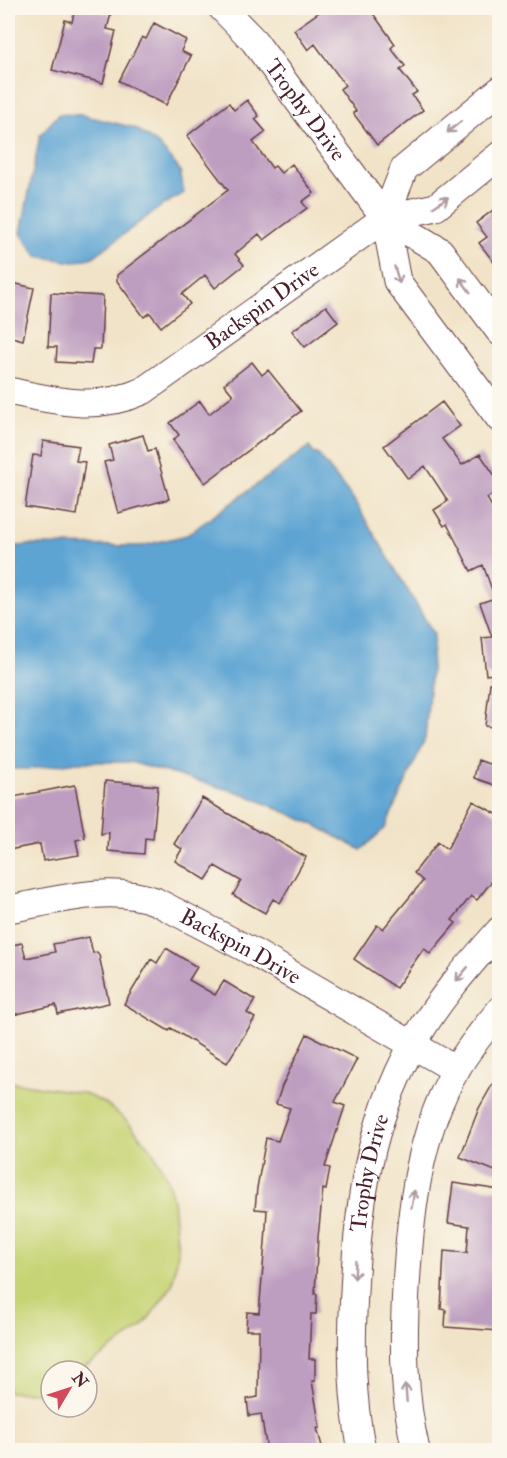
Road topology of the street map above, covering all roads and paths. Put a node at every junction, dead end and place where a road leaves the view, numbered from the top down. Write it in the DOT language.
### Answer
graph roads {
  1 [pos="222,8"];
  2 [pos="500,90"];
  3 [pos="500,155"];
  4 [pos="385,218"];
  5 [pos="500,332"];
  6 [pos="8,391"];
  7 [pos="500,419"];
  8 [pos="8,909"];
  9 [pos="500,930"];
  10 [pos="500,1010"];
  11 [pos="413,1044"];
  12 [pos="456,1070"];
  13 [pos="362,1450"];
  14 [pos="416,1450"];
  1 -- 4 [label="street, Trophy Drive"];
  2 -- 4 [label="street, one-way"];
  4 -- 3 [label="street, Backspin Drive, one-way"];
  5 -- 4 [label="street, Trophy Drive, one-way"];
  4 -- 6 [label="street, Backspin Drive"];
  4 -- 7 [label="street, Trophy Drive, one-way"];
  8 -- 11 [label="street, Backspin Drive"];
  9 -- 11 [label="street, Trophy Drive, one-way"];
  10 -- 12 [label="street, Trophy Drive"];
  11 -- 12 [label="street, Backspin Drive"];
  11 -- 13 [label="street, Trophy Drive, one-way"];
  14 -- 12 [label="street, Trophy Drive, one-way"];
}
